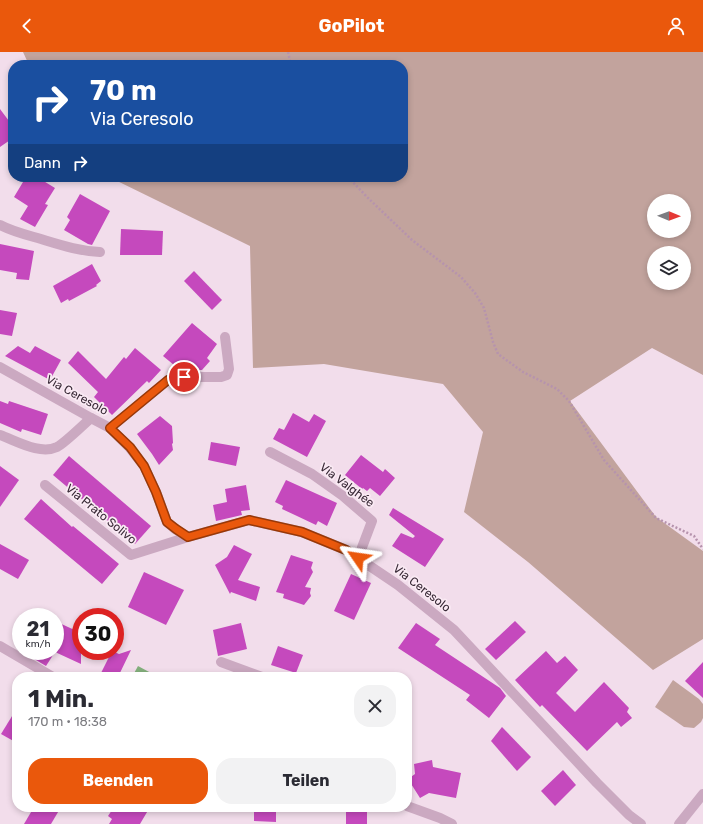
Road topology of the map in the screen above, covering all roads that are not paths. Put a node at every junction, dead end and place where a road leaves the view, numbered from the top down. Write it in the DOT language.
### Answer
graph roads {
  1 [pos="0,225"];
  2 [pos="100,252"];
  3 [pos="226,337"];
  4 [pos="0,367"];
  5 [pos="91,418"];
  6 [pos="110,428"];
  7 [pos="0,435"];
  8 [pos="270,452"];
  9 [pos="44,485"];
  10 [pos="188,537"];
  11 [pos="358,558"];
  12 [pos="0,646"];
  13 [pos="221,662"];
  14 [pos="44,672"];
  15 [pos="248,672"];
  16 [pos="703,794"];
  17 [pos="412,808"];
  18 [pos="452,824"];
  19 [pos="641,824"];
  20 [pos="680,824"];
  1 -- 2 [label="street"];
  3 -- 6 [label="street"];
  4 -- 5 [label="street, Via Ceresolo"];
  5 -- 6 [label="street, Via Ceresolo"];
  5 -- 7 [label="street"];
  6 -- 10 [label="street, Via Ceresolo"];
  8 -- 11 [label="street, Via Valghée"];
  9 -- 10 [label="street, Via Prato Solivo"];
  10 -- 11 [label="street, Via Ceresolo"];
  11 -- 19 [label="street, Via Ceresolo"];
  12 -- 14 [label="street"];
  13 -- 15 [label="street"];
  16 -- 20 [label="street"];
  17 -- 18 [label="street"];
}
